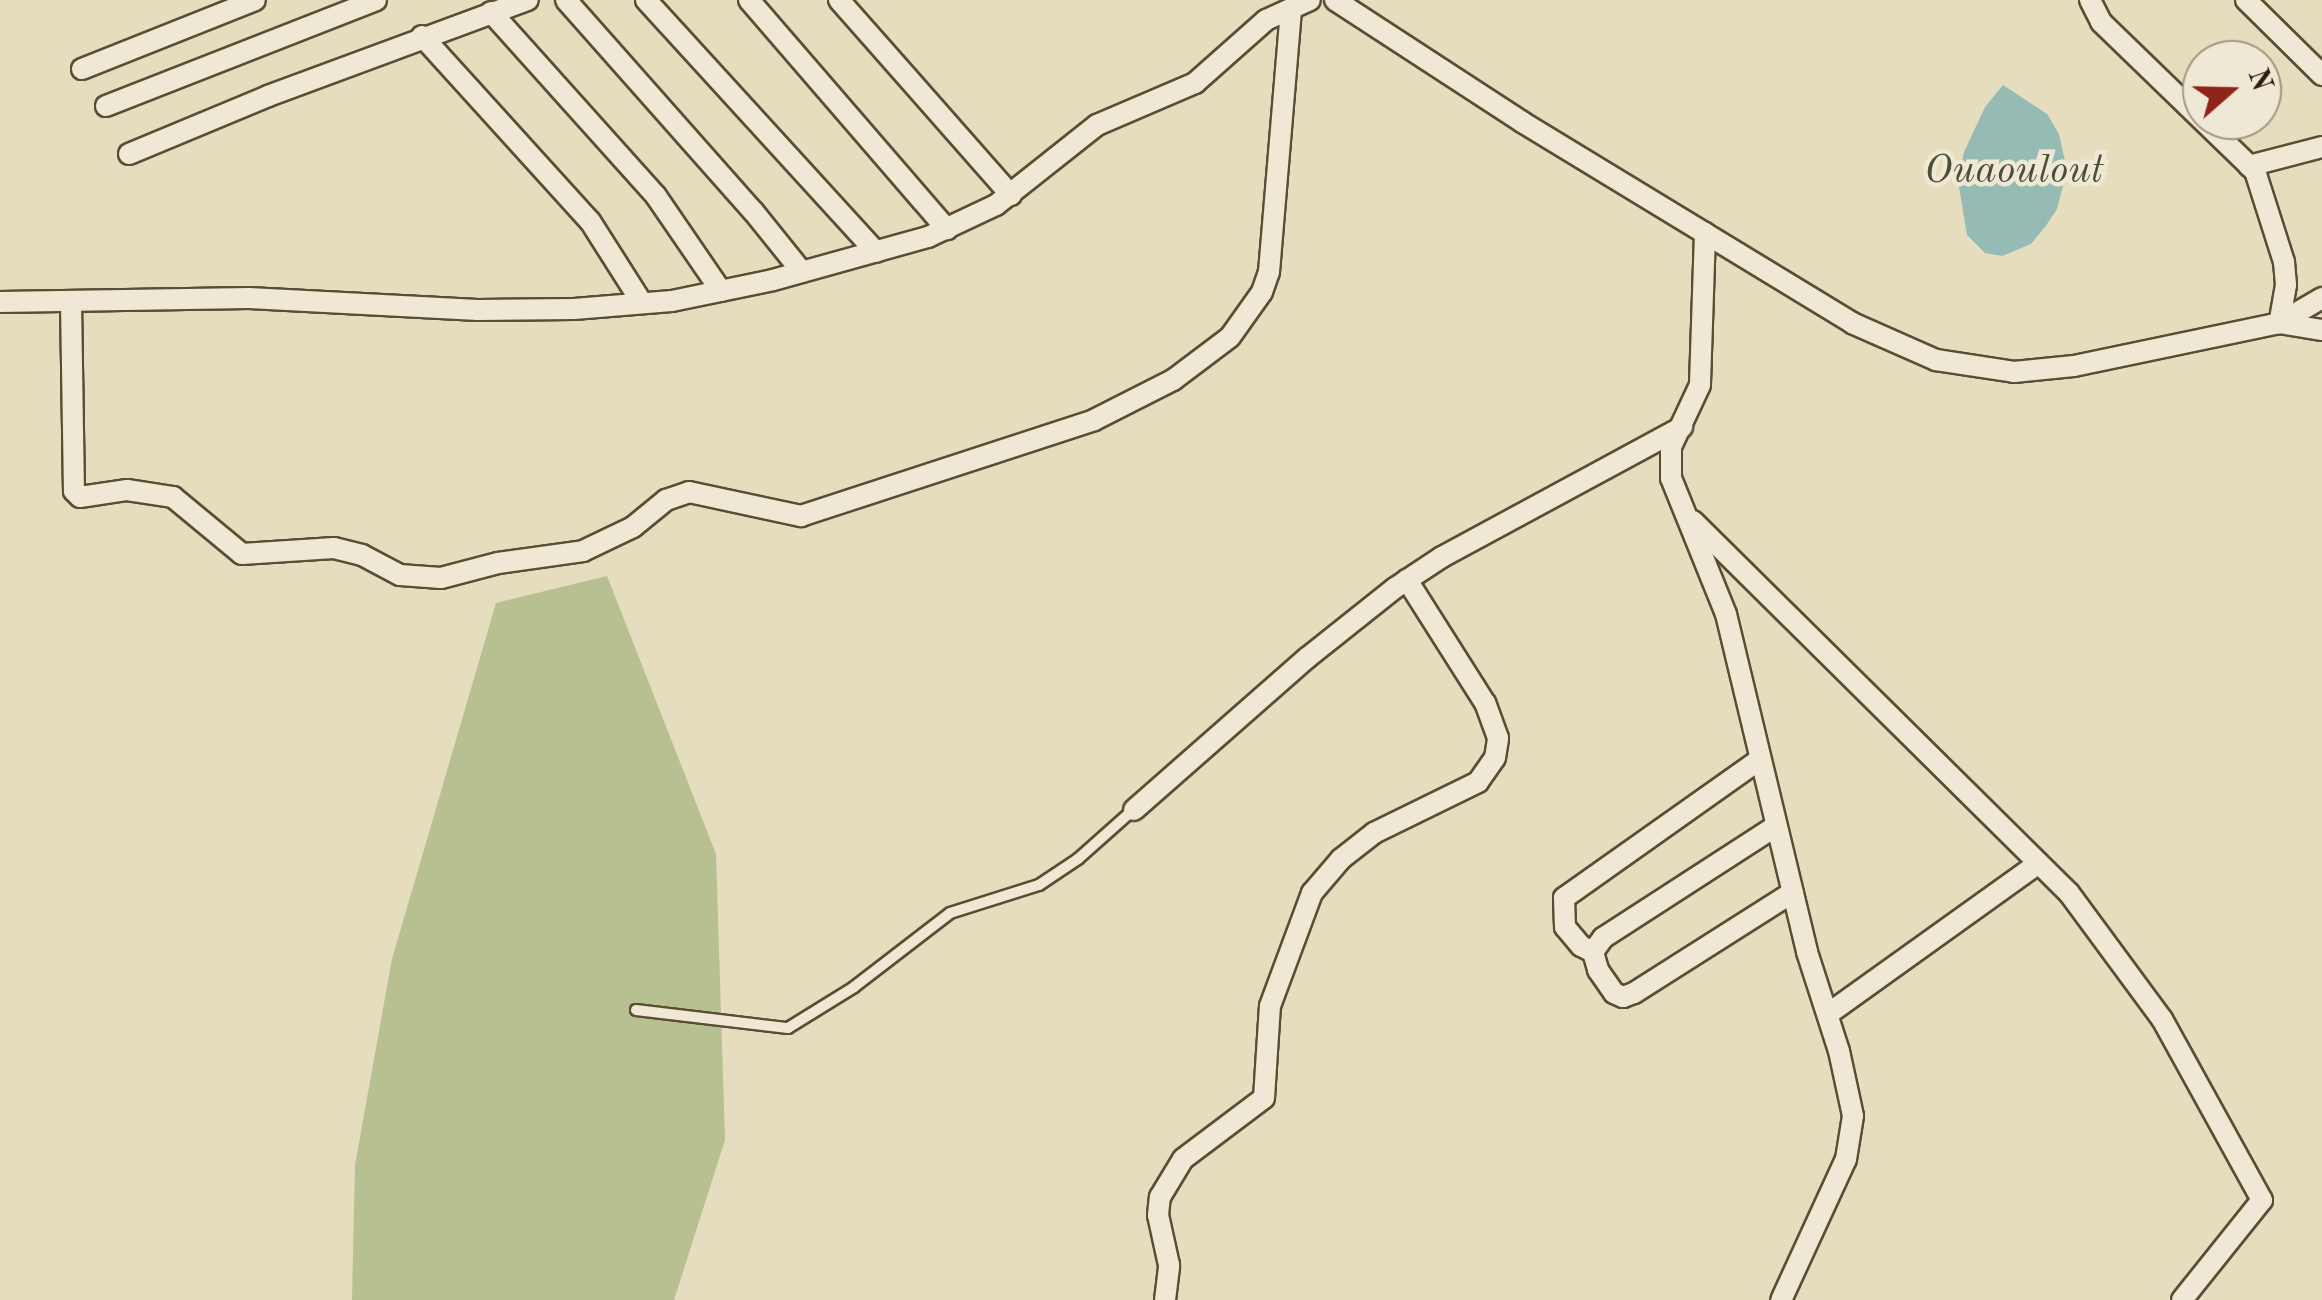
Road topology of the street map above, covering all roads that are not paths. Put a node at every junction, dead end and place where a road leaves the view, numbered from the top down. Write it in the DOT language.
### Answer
graph roads {
  1 [pos="255,0"];
  2 [pos="376,0"];
  3 [pos="528,0"];
  4 [pos="566,0"];
  5 [pos="646,0"];
  6 [pos="749,0"];
  7 [pos="839,0"];
  8 [pos="1335,0"];
  9 [pos="2090,0"];
  10 [pos="2246,0"];
  11 [pos="1301,5"];
  12 [pos="490,12"];
  13 [pos="422,36"];
  14 [pos="82,69"];
  15 [pos="2322,75"];
  16 [pos="106,106"];
  17 [pos="2322,147"];
  18 [pos="129,154"];
  19 [pos="2248,166"];
  20 [pos="1011,195"];
  21 [pos="947,229"];
  22 [pos="1706,233"];
  23 [pos="876,252"];
  24 [pos="802,272"];
  25 [pos="721,292"];
  26 [pos="2322,298"];
  27 [pos="0,302"];
  28 [pos="70,302"];
  29 [pos="642,303"];
  30 [pos="2279,323"];
  31 [pos="2322,330"];
  32 [pos="1684,426"];
  33 [pos="1688,516"];
  34 [pos="1407,580"];
  35 [pos="1760,760"];
  36 [pos="1134,810"];
  37 [pos="1776,826"];
  38 [pos="2039,863"];
  39 [pos="1793,892"];
  40 [pos="1592,952"];
  41 [pos="636,1010"];
  42 [pos="1828,1014"];
  43 [pos="1164,1300"];
  44 [pos="1781,1300"];
  45 [pos="2182,1300"];
  1 -- 14 [label="street"];
  2 -- 16 [label="street"];
  3 -- 12 [label="street"];
  4 -- 24 [label="street"];
  5 -- 23 [label="street"];
  6 -- 21 [label="street"];
  7 -- 20 [label="street"];
  8 -- 22 [label="street"];
  9 -- 19 [label="street"];
  10 -- 15 [label="street"];
  11 -- 20 [label="street"];
  11 -- 28 [label="street"];
  12 -- 13 [label="street"];
  12 -- 25 [label="street"];
  13 -- 18 [label="street"];
  13 -- 29 [label="street"];
  17 -- 19 [label="street"];
  19 -- 30 [label="street"];
  20 -- 21 [label="street"];
  21 -- 23 [label="street"];
  22 -- 30 [label="street"];
  22 -- 32 [label="street"];
  23 -- 24 [label="street"];
  24 -- 25 [label="street"];
  25 -- 29 [label="street"];
  26 -- 30 [label="street"];
  27 -- 28 [label="street"];
  28 -- 29 [label="street"];
  30 -- 31 [label="street"];
  32 -- 33 [label="street"];
  32 -- 34 [label="street"];
  33 -- 35 [label="street"];
  33 -- 38 [label="street"];
  34 -- 36 [label="street"];
  34 -- 43 [label="street"];
  35 -- 37 [label="street"];
  35 -- 40 [label="street"];
  36 -- 41 [label="lane"];
  37 -- 39 [label="street"];
  37 -- 40 [label="street"];
  38 -- 42 [label="street"];
  38 -- 45 [label="street"];
  39 -- 40 [label="street"];
  39 -- 42 [label="street"];
  42 -- 44 [label="street"];
}
